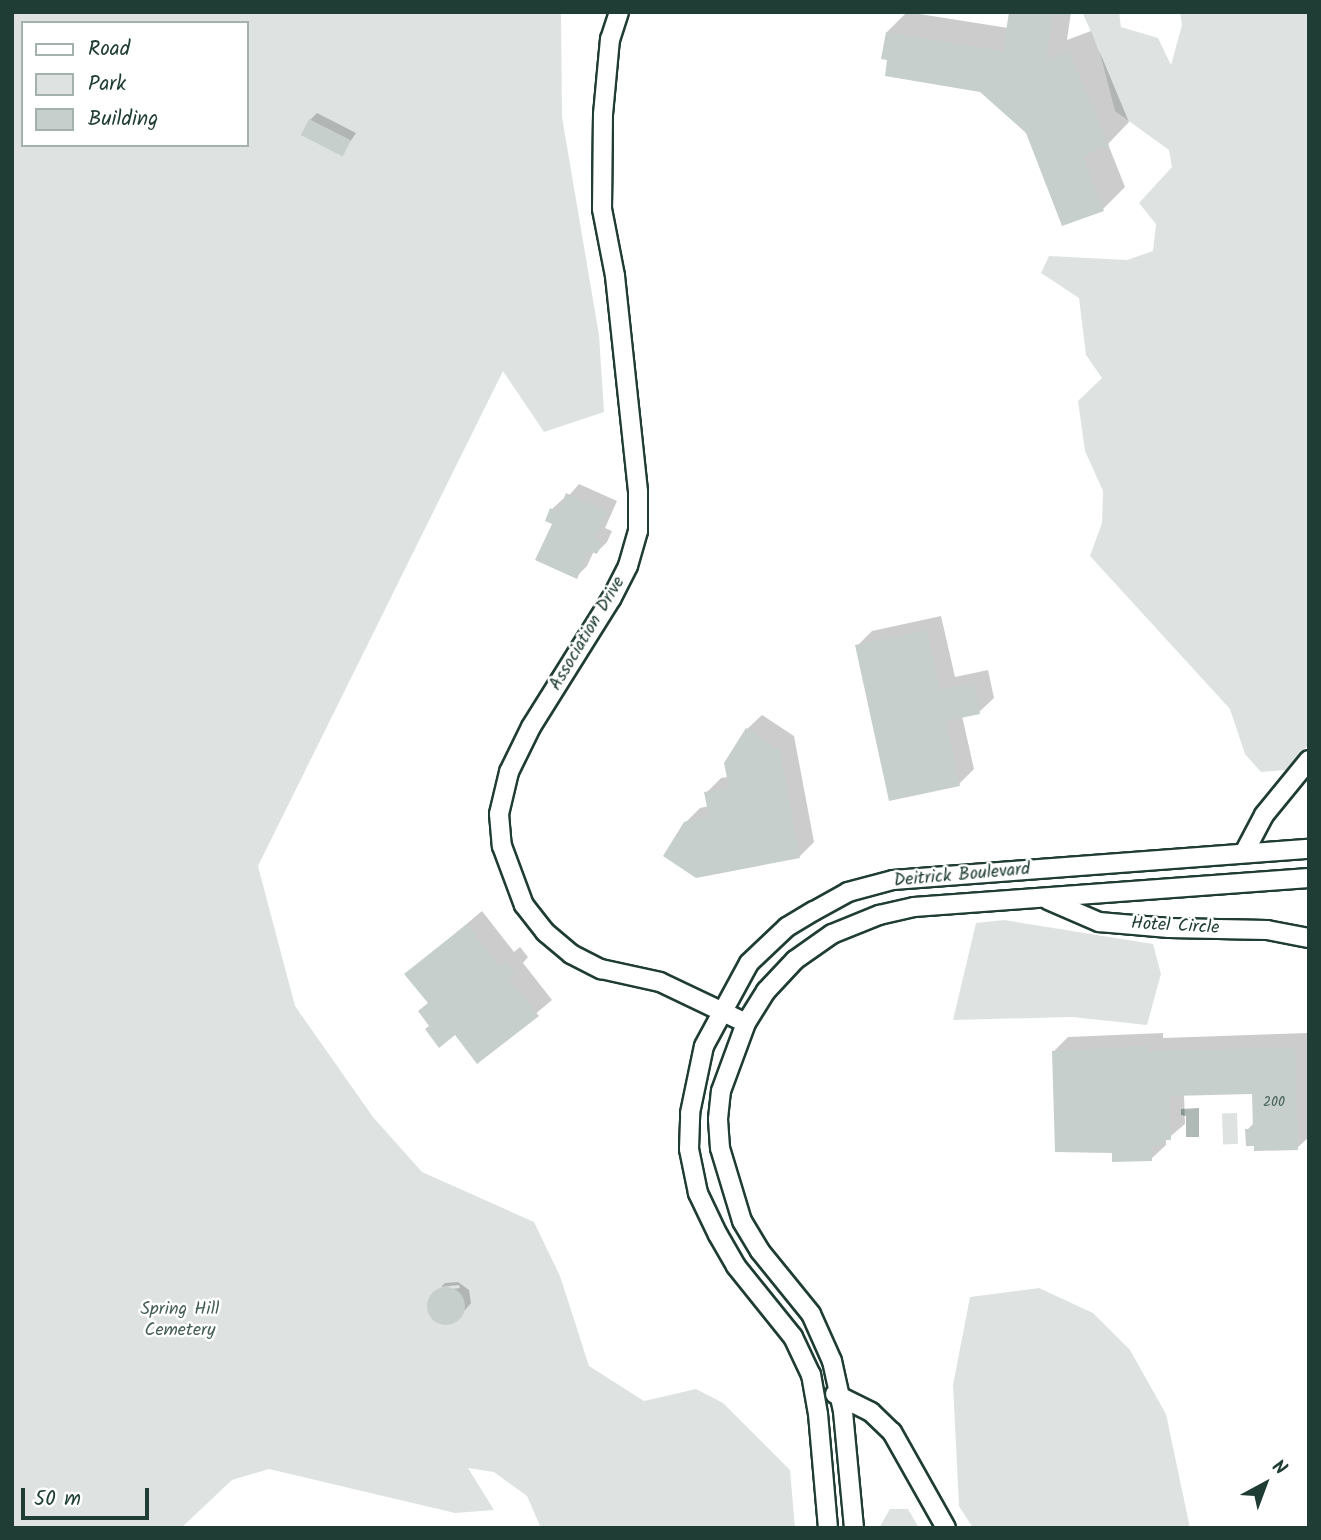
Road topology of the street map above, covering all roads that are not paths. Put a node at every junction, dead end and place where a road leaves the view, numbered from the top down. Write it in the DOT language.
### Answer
graph roads {
  1 [pos="619,12"];
  2 [pos="1309,760"];
  3 [pos="1309,849"];
  4 [pos="1244,853"];
  5 [pos="1309,878"];
  6 [pos="1045,898"];
  7 [pos="1309,938"];
  8 [pos="721,1011"];
  9 [pos="746,1023"];
  10 [pos="814,1393"];
  11 [pos="840,1395"];
  12 [pos="828,1528"];
  13 [pos="854,1528"];
  14 [pos="946,1528"];
  1 -- 8 [label="street, Association Drive"];
  2 -- 4 [label="street"];
  3 -- 4 [label="street, Deitrick Boulevard"];
  4 -- 8 [label="street, Deitrick Boulevard"];
  5 -- 6 [label="street, Deitrick Boulevard"];
  6 -- 7 [label="street, Hotel Circle"];
  6 -- 9 [label="street, Deitrick Boulevard"];
  8 -- 9 [label="street, Association Drive"];
  8 -- 10 [label="street, Deitrick Boulevard"];
  9 -- 11 [label="street, Deitrick Boulevard"];
  10 -- 11 [label="street"];
  10 -- 12 [label="street, Deitrick Boulevard"];
  11 -- 13 [label="street, Deitrick Boulevard"];
  11 -- 14 [label="street"];
}
